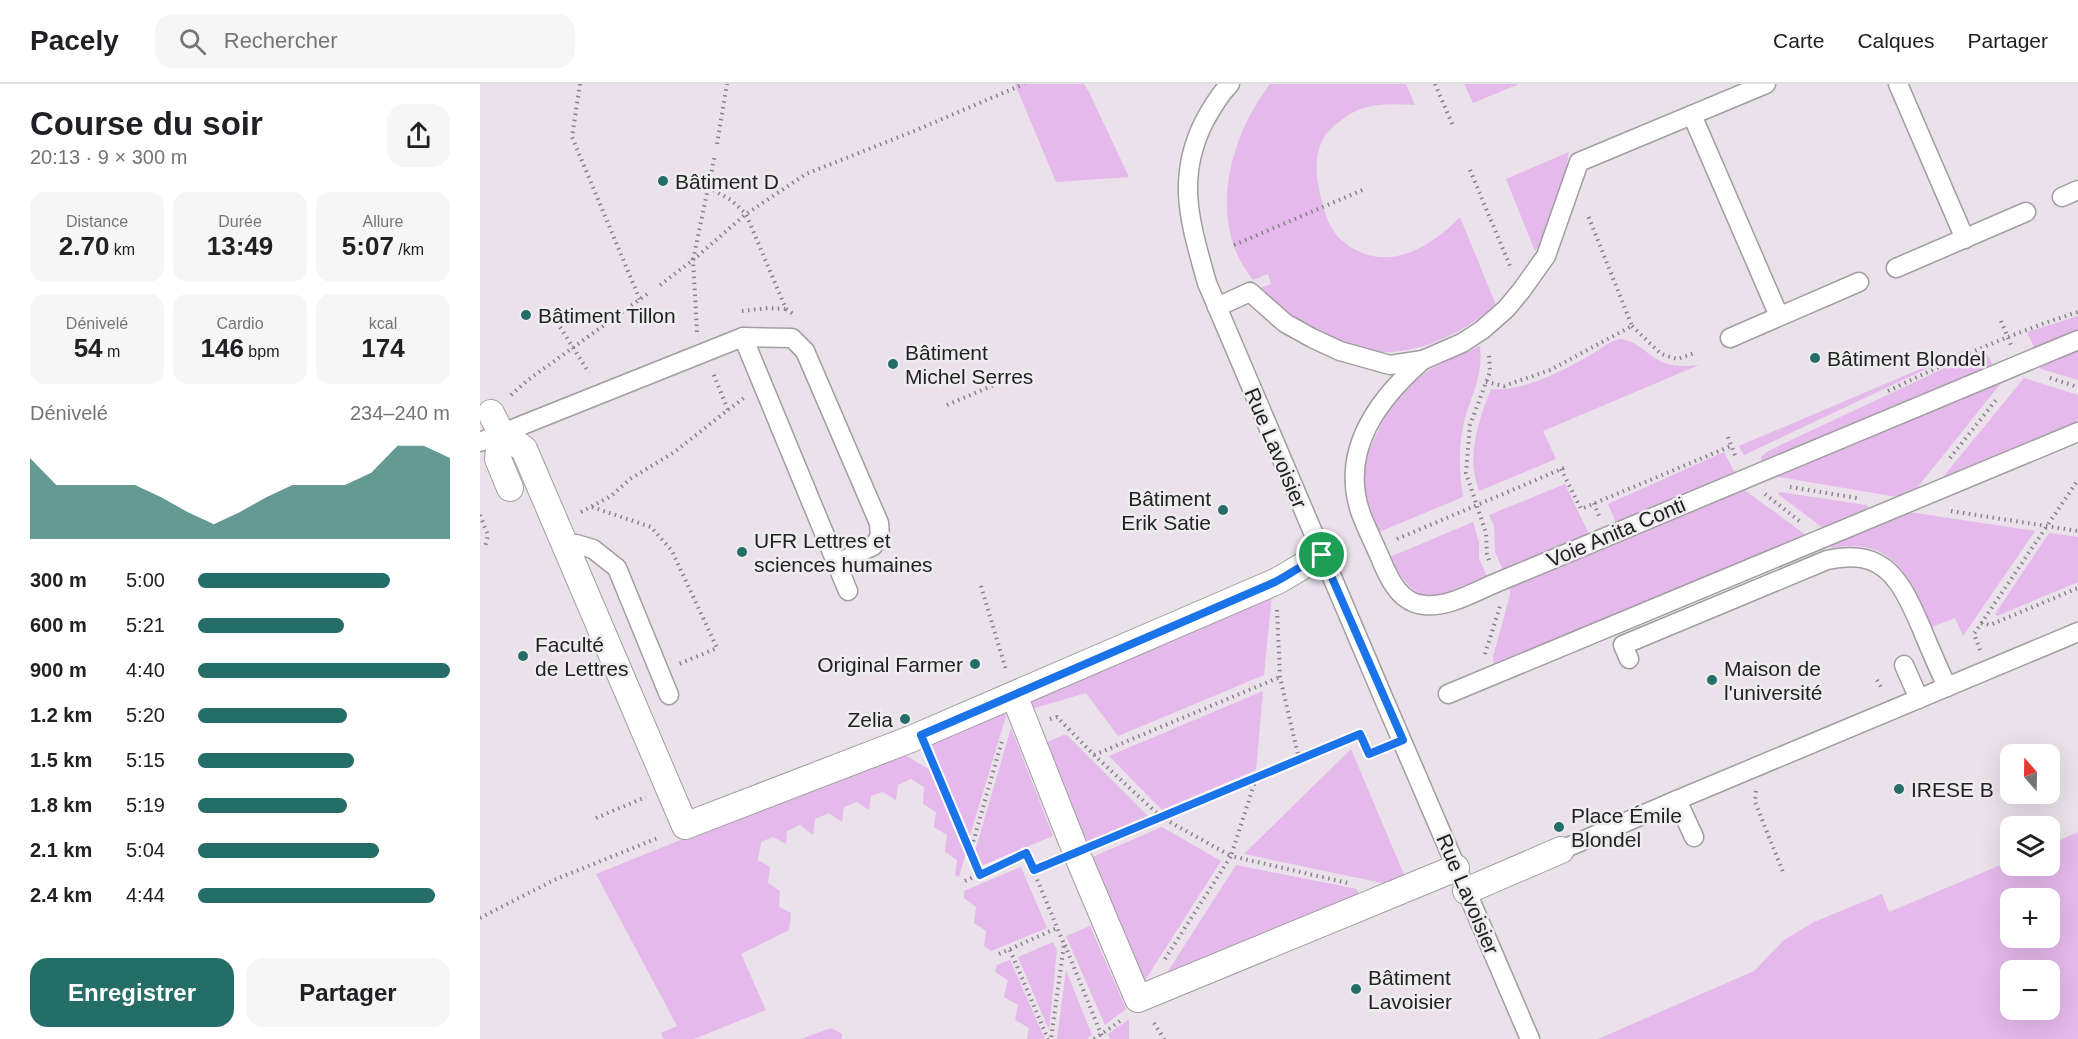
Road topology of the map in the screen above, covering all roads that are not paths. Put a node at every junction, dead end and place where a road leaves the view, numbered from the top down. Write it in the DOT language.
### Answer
graph roads {
  1 [pos="1230,84"];
  2 [pos="1766,84"];
  3 [pos="1898,84"];
  4 [pos="1692,115"];
  5 [pos="2026,212"];
  6 [pos="1965,239"];
  7 [pos="1896,268"];
  8 [pos="1859,282"];
  9 [pos="1217,307"];
  10 [pos="1779,316"];
  11 [pos="742,337"];
  12 [pos="1730,338"];
  13 [pos="2078,340"];
  14 [pos="1423,360"];
  15 [pos="491,429"];
  16 [pos="2078,432"];
  17 [pos="536,477"];
  18 [pos="560,535"];
  19 [pos="1322,555"];
  20 [pos="836,564"];
  21 [pos="848,591"];
  22 [pos="2078,632"];
  23 [pos="1629,659"];
  24 [pos="1904,665"];
  25 [pos="1947,687"];
  26 [pos="1448,694"];
  27 [pos="669,695"];
  28 [pos="1014,695"];
  29 [pos="1919,699"];
  30 [pos="1677,800"];
  31 [pos="1694,837"];
  32 [pos="1562,849"];
  33 [pos="1456,868"];
  34 [pos="1466,891"];
  35 [pos="1530,1039"];
  1 -- 9 [label="lane, Rue Lavoisier"];
  2 -- 4 [label="lane, Voie Anita Conti"];
  3 -- 6 [label="lane"];
  4 -- 10 [label="lane"];
  4 -- 14 [label="lane, Voie Anita Conti"];
  5 -- 6 [label="lane"];
  6 -- 7 [label="lane"];
  8 -- 10 [label="lane"];
  9 -- 14 [label="lane, Voie Anita Conti"];
  9 -- 19 [label="lane, Rue Lavoisier"];
  10 -- 12 [label="lane"];
  11 -- 15 [label="lane"];
  11 -- 20 [label="lane"];
  11 -- 20 [label="lane"];
  13 -- 14 [label="lane, Voie Anita Conti"];
  15 -- 17 [label="street"];
  15 -- 17 [label="street"];
  16 -- 26 [label="lane"];
  17 -- 18 [label="street"];
  18 -- 27 [label="lane"];
  18 -- 28 [label="street"];
  19 -- 28 [label="street"];
  19 -- 33 [label="lane, Rue Lavoisier"];
  20 -- 21 [label="lane"];
  22 -- 25 [label="lane"];
  23 -- 25 [label="lane"];
  24 -- 29 [label="lane"];
  25 -- 29 [label="lane"];
  28 -- 33 [label="street"];
  29 -- 30 [label="lane"];
  30 -- 31 [label="lane"];
  30 -- 32 [label="lane"];
  32 -- 34 [label="street"];
  33 -- 34 [label="lane, Rue Lavoisier"];
  34 -- 35 [label="lane, Rue Lavoisier"];
}
